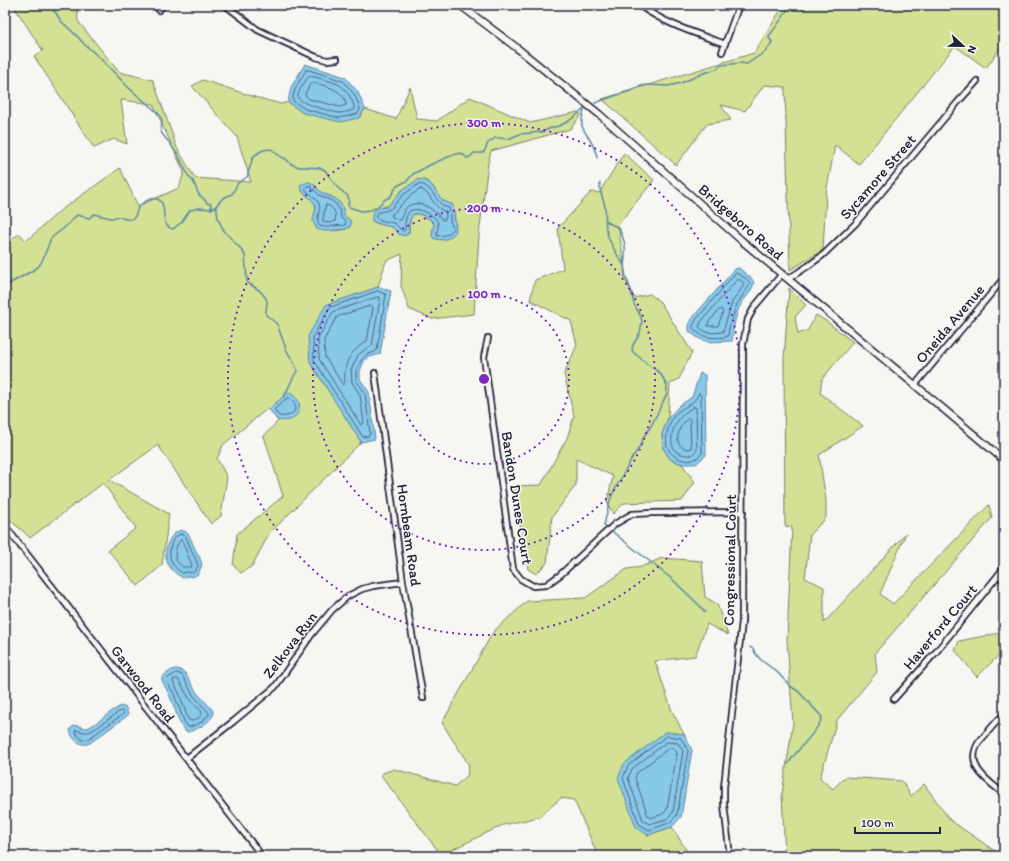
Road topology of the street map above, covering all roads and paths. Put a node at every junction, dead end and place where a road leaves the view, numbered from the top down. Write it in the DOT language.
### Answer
graph roads {
  1 [pos="163,5"];
  2 [pos="225,5"];
  3 [pos="460,5"];
  4 [pos="639,5"];
  5 [pos="739,5"];
  6 [pos="159,10"];
  7 [pos="725,44"];
  8 [pos="722,52"];
  9 [pos="337,59"];
  10 [pos="977,81"];
  11 [pos="782,274"];
  12 [pos="1004,278"];
  13 [pos="788,280"];
  14 [pos="488,338"];
  15 [pos="375,374"];
  16 [pos="915,385"];
  17 [pos="1004,460"];
  18 [pos="743,512"];
  19 [pos="5,526"];
  20 [pos="1004,568"];
  21 [pos="998,575"];
  22 [pos="1004,580"];
  23 [pos="403,582"];
  24 [pos="423,698"];
  25 [pos="894,699"];
  26 [pos="1004,715"];
  27 [pos="186,758"];
  28 [pos="1004,794"];
  29 [pos="262,856"];
  30 [pos="730,856"];
  1 -- 6 [label="street"];
  2 -- 9 [label="street"];
  3 -- 11 [label="main road, Bridgeboro Road"];
  4 -- 7 [label="street"];
  5 -- 7 [label="street"];
  7 -- 8 [label="street"];
  10 -- 13 [label="street, Sycamore Street"];
  11 -- 13 [label="main road, Bridgeboro Road"];
  11 -- 18 [label="street, Congressional Court"];
  12 -- 16 [label="street, Oneida Avenue"];
  13 -- 16 [label="main road, Bridgeboro Road"];
  14 -- 18 [label="street, Bandon Dunes Court"];
  15 -- 23 [label="street, Hornbeam Road"];
  16 -- 17 [label="main road, Bridgeboro Road"];
  18 -- 30 [label="street, Congressional Court"];
  19 -- 27 [label="street, Garwood Road"];
  20 -- 21 [label="street, Haverford Court"];
  21 -- 22 [label="street"];
  21 -- 25 [label="street, Haverford Court"];
  23 -- 24 [label="street, Hornbeam Road"];
  23 -- 27 [label="street, Zelkova Run"];
  26 -- 28 [label="street"];
  27 -- 29 [label="street, Garwood Road"];
}
